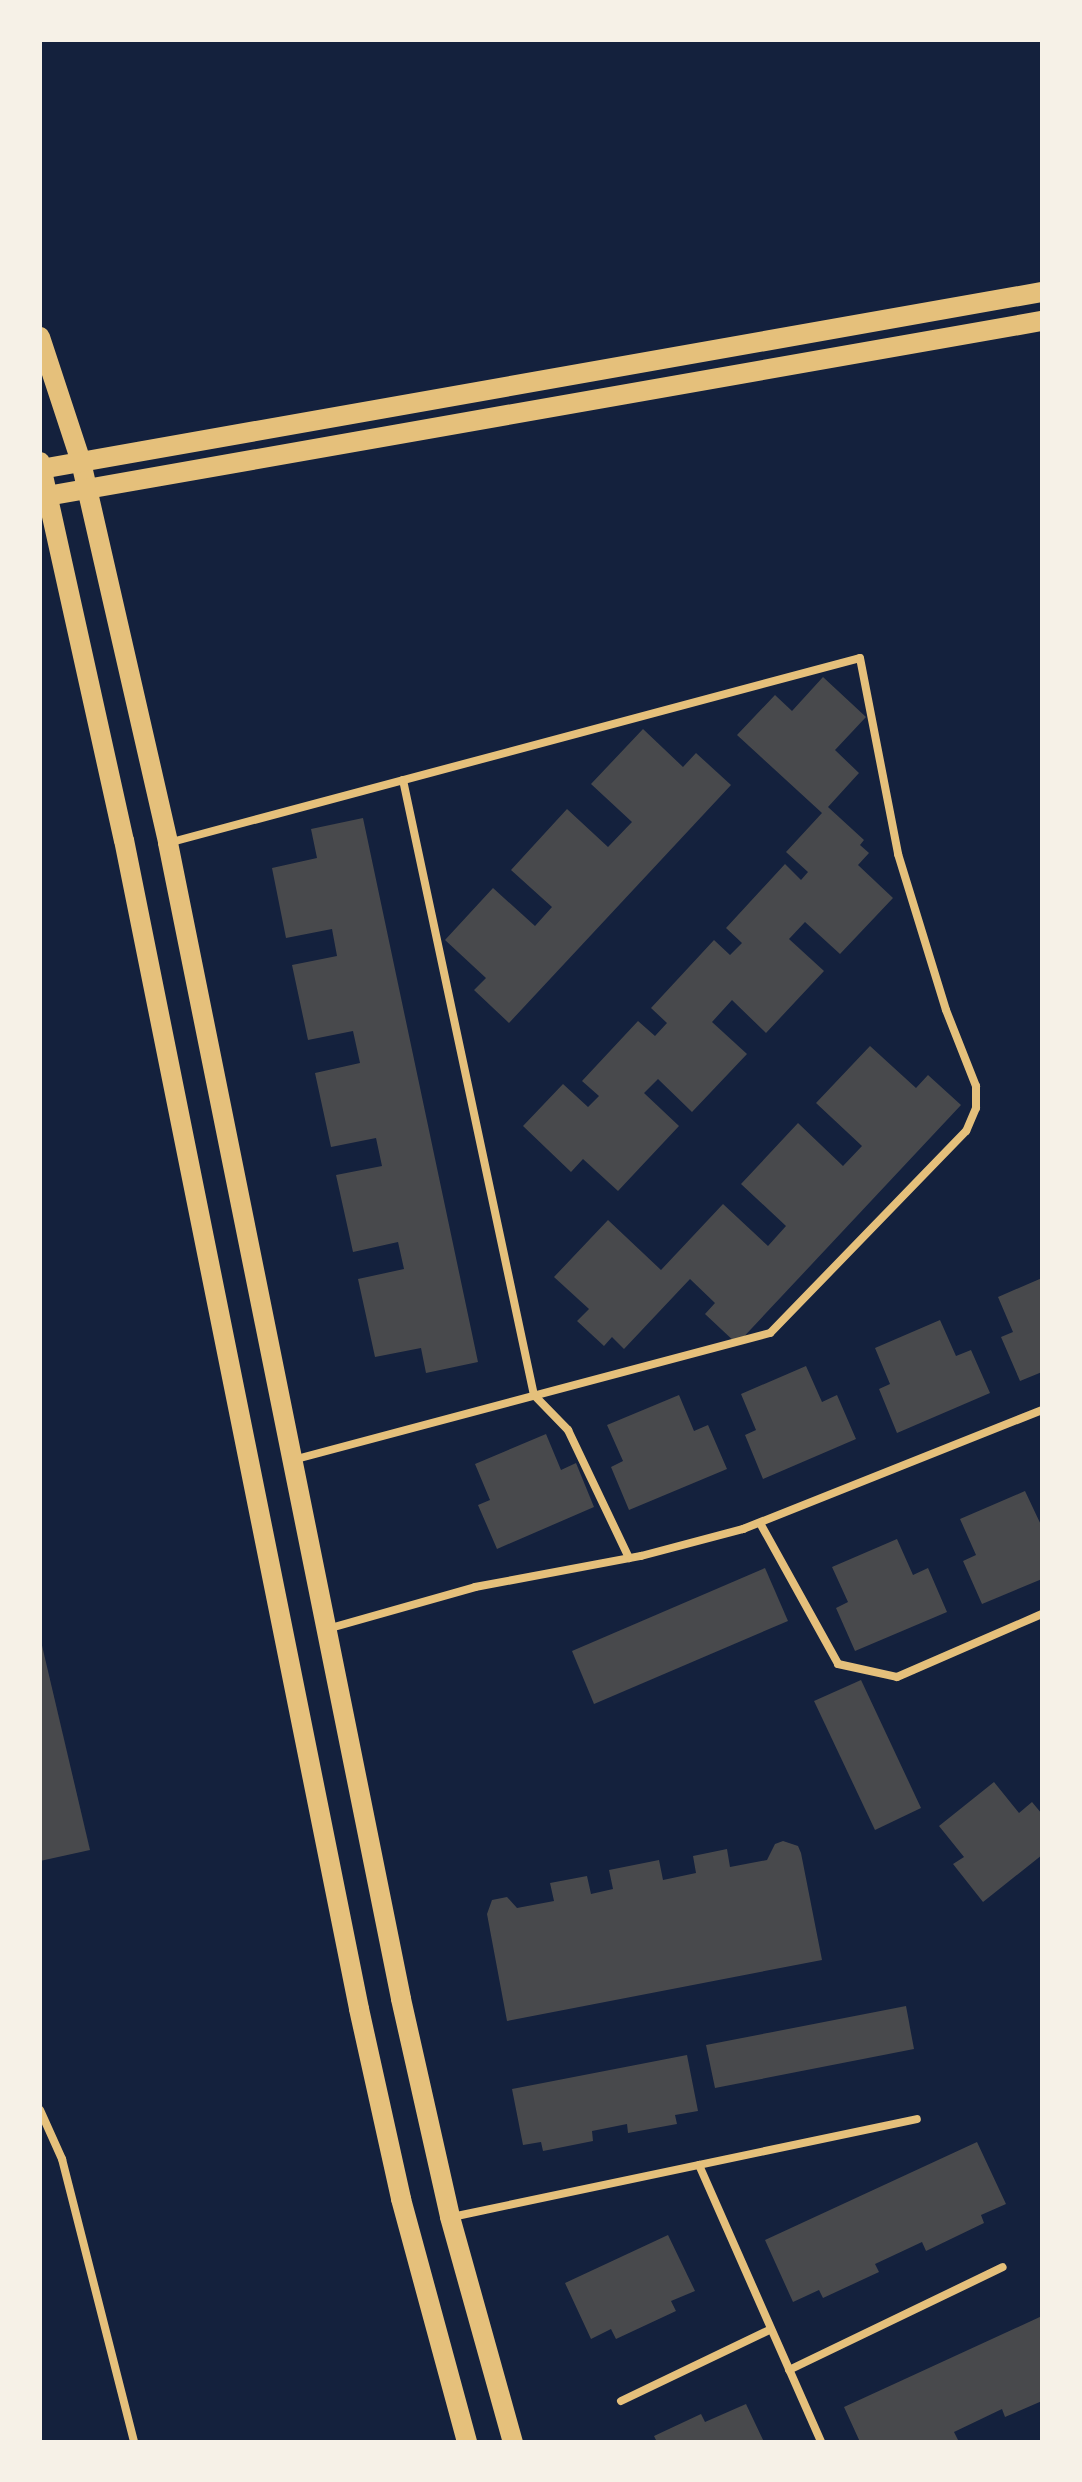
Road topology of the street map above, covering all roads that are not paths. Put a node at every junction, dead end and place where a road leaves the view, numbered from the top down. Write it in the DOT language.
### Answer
graph roads {
  1 [pos="1042,292"];
  2 [pos="1042,321"];
  3 [pos="40,337"];
  4 [pos="81,462"];
  5 [pos="41,466"];
  6 [pos="87,489"];
  7 [pos="47,496"];
  8 [pos="403,780"];
  9 [pos="168,843"];
  10 [pos="534,1396"];
  11 [pos="1042,1410"];
  12 [pos="292,1460"];
  13 [pos="760,1523"];
  14 [pos="629,1558"];
  15 [pos="1042,1614"];
  16 [pos="326,1630"];
  17 [pos="40,2110"];
  18 [pos="917,2119"];
  19 [pos="699,2164"];
  20 [pos="450,2217"];
  21 [pos="1003,2268"];
  22 [pos="771,2329"];
  23 [pos="789,2370"];
  24 [pos="621,2401"];
  25 [pos="134,2442"];
  26 [pos="467,2442"];
  27 [pos="513,2442"];
  28 [pos="821,2442"];
  1 -- 4 [label="main road"];
  2 -- 6 [label="main road"];
  3 -- 4 [label="main road"];
  4 -- 5 [label="main road"];
  4 -- 6 [label="main road"];
  5 -- 7 [label="main road"];
  6 -- 7 [label="main road"];
  6 -- 9 [label="main road"];
  7 -- 26 [label="main road"];
  8 -- 9 [label="lane"];
  8 -- 10 [label="lane"];
  8 -- 10 [label="lane"];
  9 -- 12 [label="main road"];
  10 -- 12 [label="lane"];
  10 -- 14 [label="lane"];
  11 -- 13 [label="lane"];
  12 -- 16 [label="main road"];
  13 -- 14 [label="lane"];
  13 -- 15 [label="lane"];
  14 -- 16 [label="lane"];
  16 -- 20 [label="main road"];
  17 -- 25 [label="lane"];
  18 -- 19 [label="lane"];
  19 -- 20 [label="lane"];
  19 -- 22 [label="lane"];
  20 -- 27 [label="main road"];
  21 -- 23 [label="lane"];
  22 -- 23 [label="lane"];
  22 -- 24 [label="lane"];
  23 -- 28 [label="lane"];
}
